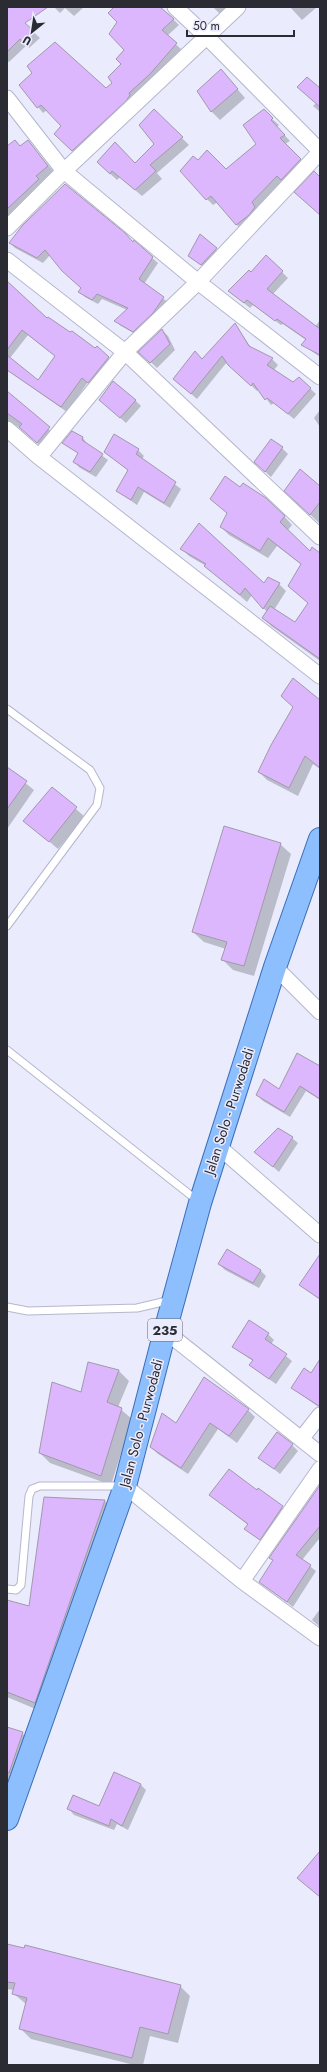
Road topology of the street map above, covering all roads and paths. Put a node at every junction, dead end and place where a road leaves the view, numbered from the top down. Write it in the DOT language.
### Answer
graph roads {
  1 [pos="175,7"];
  2 [pos="238,7"];
  3 [pos="208,37"];
  4 [pos="7,98"];
  5 [pos="320,152"];
  6 [pos="64,171"];
  7 [pos="7,228"];
  8 [pos="7,260"];
  9 [pos="198,282"];
  10 [pos="125,352"];
  11 [pos="320,377"];
  12 [pos="7,429"];
  13 [pos="39,457"];
  14 [pos="320,537"];
  15 [pos="320,676"];
  16 [pos="7,709"];
  17 [pos="320,839"];
  18 [pos="7,926"];
  19 [pos="275,968"];
  20 [pos="320,1012"];
  21 [pos="7,1050"];
  22 [pos="218,1146"];
  23 [pos="200,1203"];
  24 [pos="320,1235"];
  25 [pos="173,1299"];
  26 [pos="7,1307"];
  27 [pos="165,1331"];
  28 [pos="320,1415"];
  29 [pos="302,1438"];
  30 [pos="320,1454"];
  31 [pos="320,1470"];
  32 [pos="125,1486"];
  33 [pos="242,1581"];
  34 [pos="7,1589"];
  35 [pos="320,1638"];
  36 [pos="7,1819"];
  1 -- 3 [label="street"];
  2 -- 3 [label="street"];
  3 -- 5 [label="street"];
  3 -- 6 [label="street"];
  4 -- 6 [label="street"];
  5 -- 9 [label="street"];
  6 -- 7 [label="street"];
  6 -- 9 [label="street"];
  8 -- 10 [label="street"];
  9 -- 10 [label="street"];
  9 -- 11 [label="street"];
  10 -- 13 [label="street"];
  10 -- 14 [label="street"];
  12 -- 13 [label="street"];
  13 -- 15 [label="street"];
  16 -- 18 [label="lane"];
  17 -- 19 [label="main road, Jalan Solo - Purwodadi / 235"];
  19 -- 20 [label="street"];
  19 -- 22 [label="main road, Jalan Solo - Purwodadi / 235"];
  21 -- 23 [label="lane"];
  22 -- 23 [label="main road, Jalan Solo - Purwodadi / 235"];
  22 -- 24 [label="street"];
  23 -- 25 [label="main road, Jalan Solo - Purwodadi / 235"];
  25 -- 26 [label="lane"];
  25 -- 27 [label="main road, Jalan Solo - Purwodadi / 235"];
  27 -- 29 [label="street"];
  27 -- 32 [label="main road, Jalan Solo - Purwodadi / 235"];
  28 -- 29 [label="street"];
  29 -- 30 [label="street"];
  31 -- 33 [label="street"];
  32 -- 33 [label="street"];
  32 -- 34 [label="lane"];
  32 -- 36 [label="main road, Jalan Solo - Purwodadi / 235"];
  33 -- 35 [label="street"];
}
